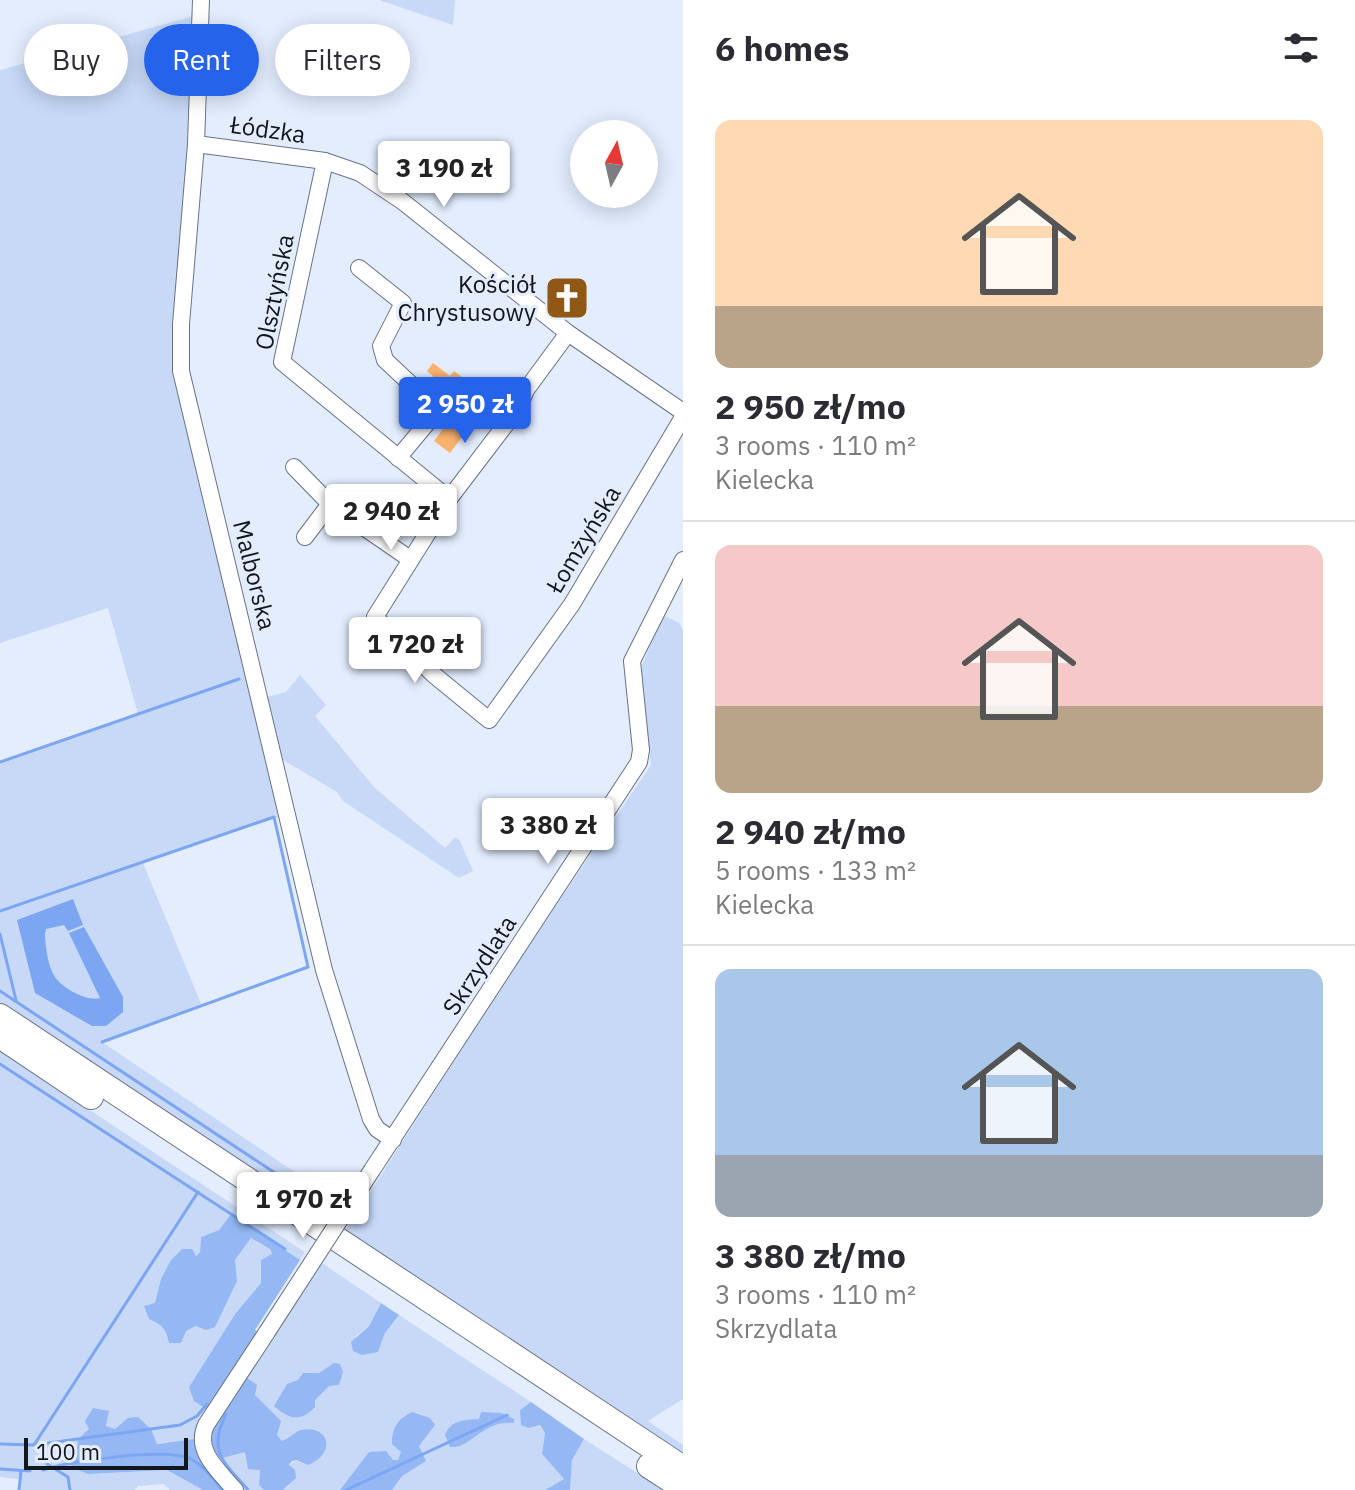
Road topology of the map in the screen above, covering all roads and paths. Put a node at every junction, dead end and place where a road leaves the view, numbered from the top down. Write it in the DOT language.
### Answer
graph roads {
  1 [pos="201,0"];
  2 [pos="196,144"];
  3 [pos="325,161"];
  4 [pos="359,268"];
  5 [pos="568,333"];
  6 [pos="683,415"];
  7 [pos="398,458"];
  8 [pos="294,467"];
  9 [pos="449,499"];
  10 [pos="330,504"];
  11 [pos="305,537"];
  12 [pos="410,559"];
  13 [pos="683,560"];
  14 [pos="0,1016"];
  15 [pos="0,1036"];
  16 [pos="393,1140"];
  17 [pos="683,1468"];
  18 [pos="683,1488"];
  19 [pos="235,1490"];
  1 -- 2 [label="street, Malborska"];
  2 -- 3 [label="street, Łódzka"];
  2 -- 16 [label="street, Malborska"];
  3 -- 5 [label="street, Łódzka"];
  3 -- 7 [label="street, Olsztyńska"];
  4 -- 7 [label="street"];
  5 -- 6 [label="street, Łódzka"];
  5 -- 9 [label="street"];
  6 -- 12 [label="street, Łomżyńska"];
  7 -- 9 [label="street, Olsztyńska"];
  8 -- 10 [label="street"];
  9 -- 12 [label="street"];
  10 -- 11 [label="street"];
  10 -- 12 [label="street"];
  13 -- 16 [label="street, Skrzydlata"];
  14 -- 17 [label="highway"];
  15 -- 18 [label="highway"];
  16 -- 19 [label="street, Skrzydlata, bridge"];
}
